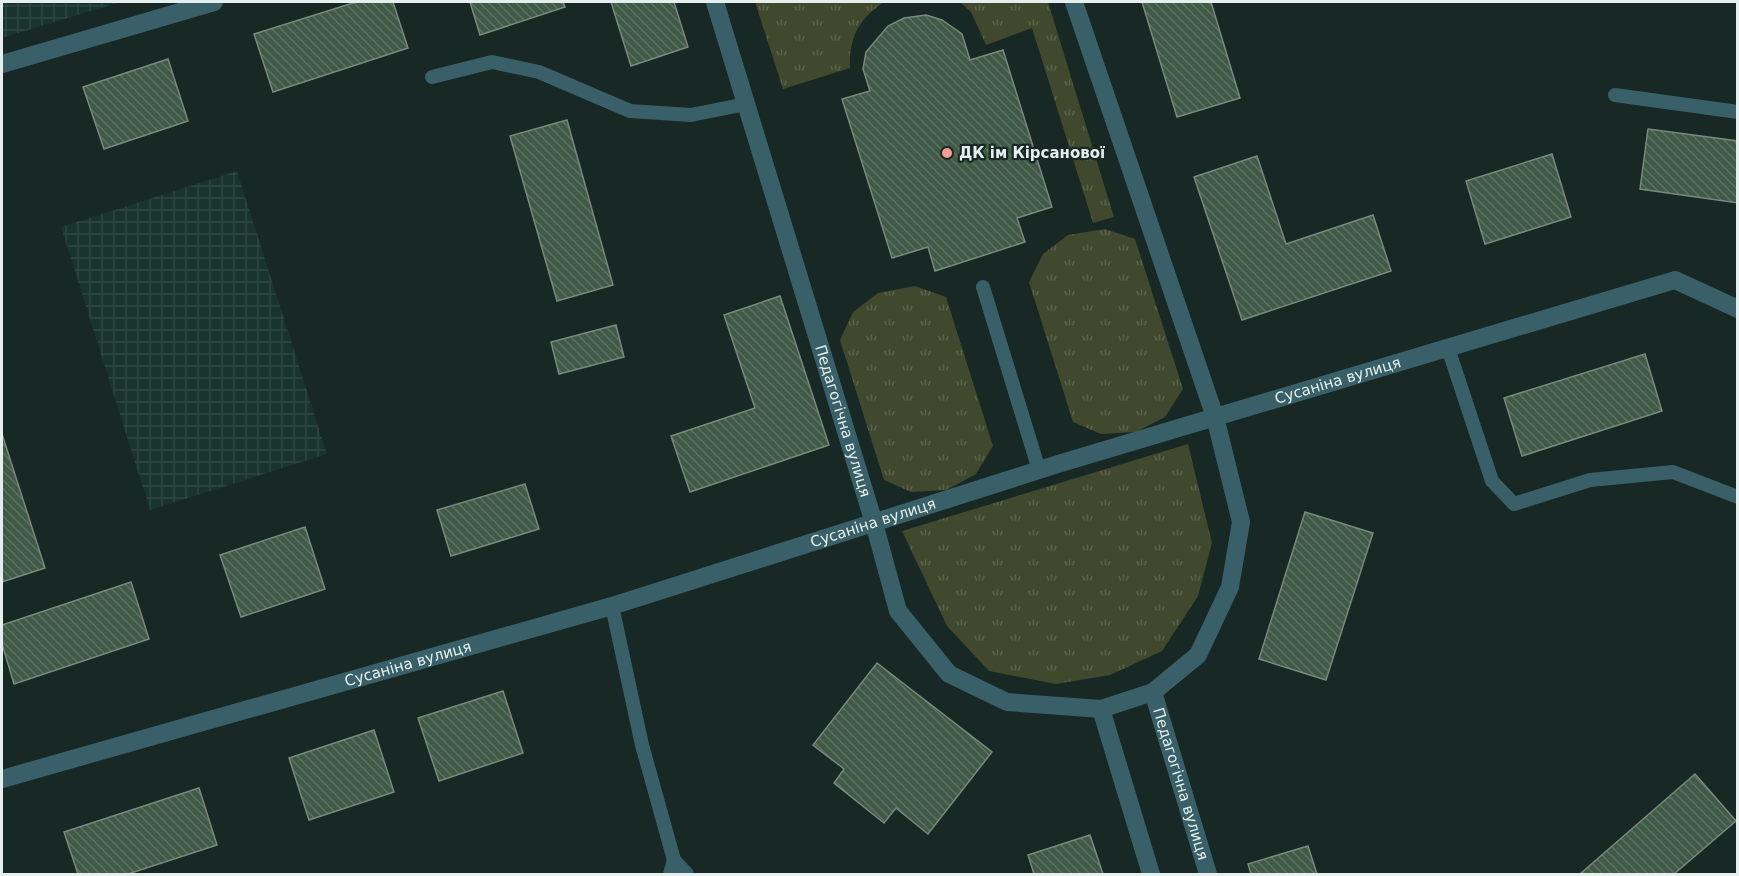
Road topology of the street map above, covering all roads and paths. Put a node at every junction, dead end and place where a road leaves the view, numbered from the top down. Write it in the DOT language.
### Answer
graph roads {
  1 [pos="214,2"];
  2 [pos="715,2"];
  3 [pos="1074,2"];
  4 [pos="2,64"];
  5 [pos="432,77"];
  6 [pos="1615,95"];
  7 [pos="746,104"];
  8 [pos="1737,112"];
  9 [pos="983,287"];
  10 [pos="1737,309"];
  11 [pos="1448,348"];
  12 [pos="1215,417"];
  13 [pos="1039,470"];
  14 [pos="1737,497"];
  15 [pos="874,523"];
  16 [pos="612,606"];
  17 [pos="1153,692"];
  18 [pos="1101,709"];
  19 [pos="2,779"];
  20 [pos="674,860"];
  21 [pos="670,874"];
  22 [pos="687,874"];
  23 [pos="1151,874"];
  24 [pos="1208,874"];
  1 -- 4 [label="street"];
  2 -- 7 [label="street, Педагогічна вулиця"];
  3 -- 12 [label="street, Педагогічна вулиця"];
  5 -- 7 [label="lane"];
  6 -- 8 [label="lane"];
  7 -- 15 [label="street, Педагогічна вулиця"];
  9 -- 13 [label="lane"];
  10 -- 11 [label="street, Сусаніна вулиця"];
  11 -- 12 [label="street, Сусаніна вулиця"];
  11 -- 14 [label="lane"];
  12 -- 13 [label="street, Сусаніна вулиця"];
  12 -- 17 [label="street, Педагогічна вулиця"];
  13 -- 15 [label="street, Сусаніна вулиця"];
  15 -- 16 [label="street, Сусаніна вулиця"];
  15 -- 18 [label="street, Педагогічна вулиця"];
  16 -- 19 [label="street, Сусаніна вулиця"];
  16 -- 20 [label="lane"];
  17 -- 18 [label="street, Педагогічна вулиця"];
  17 -- 24 [label="street, Педагогічна вулиця"];
  18 -- 23 [label="street"];
  20 -- 21 [label="lane"];
  20 -- 22 [label="lane"];
}
